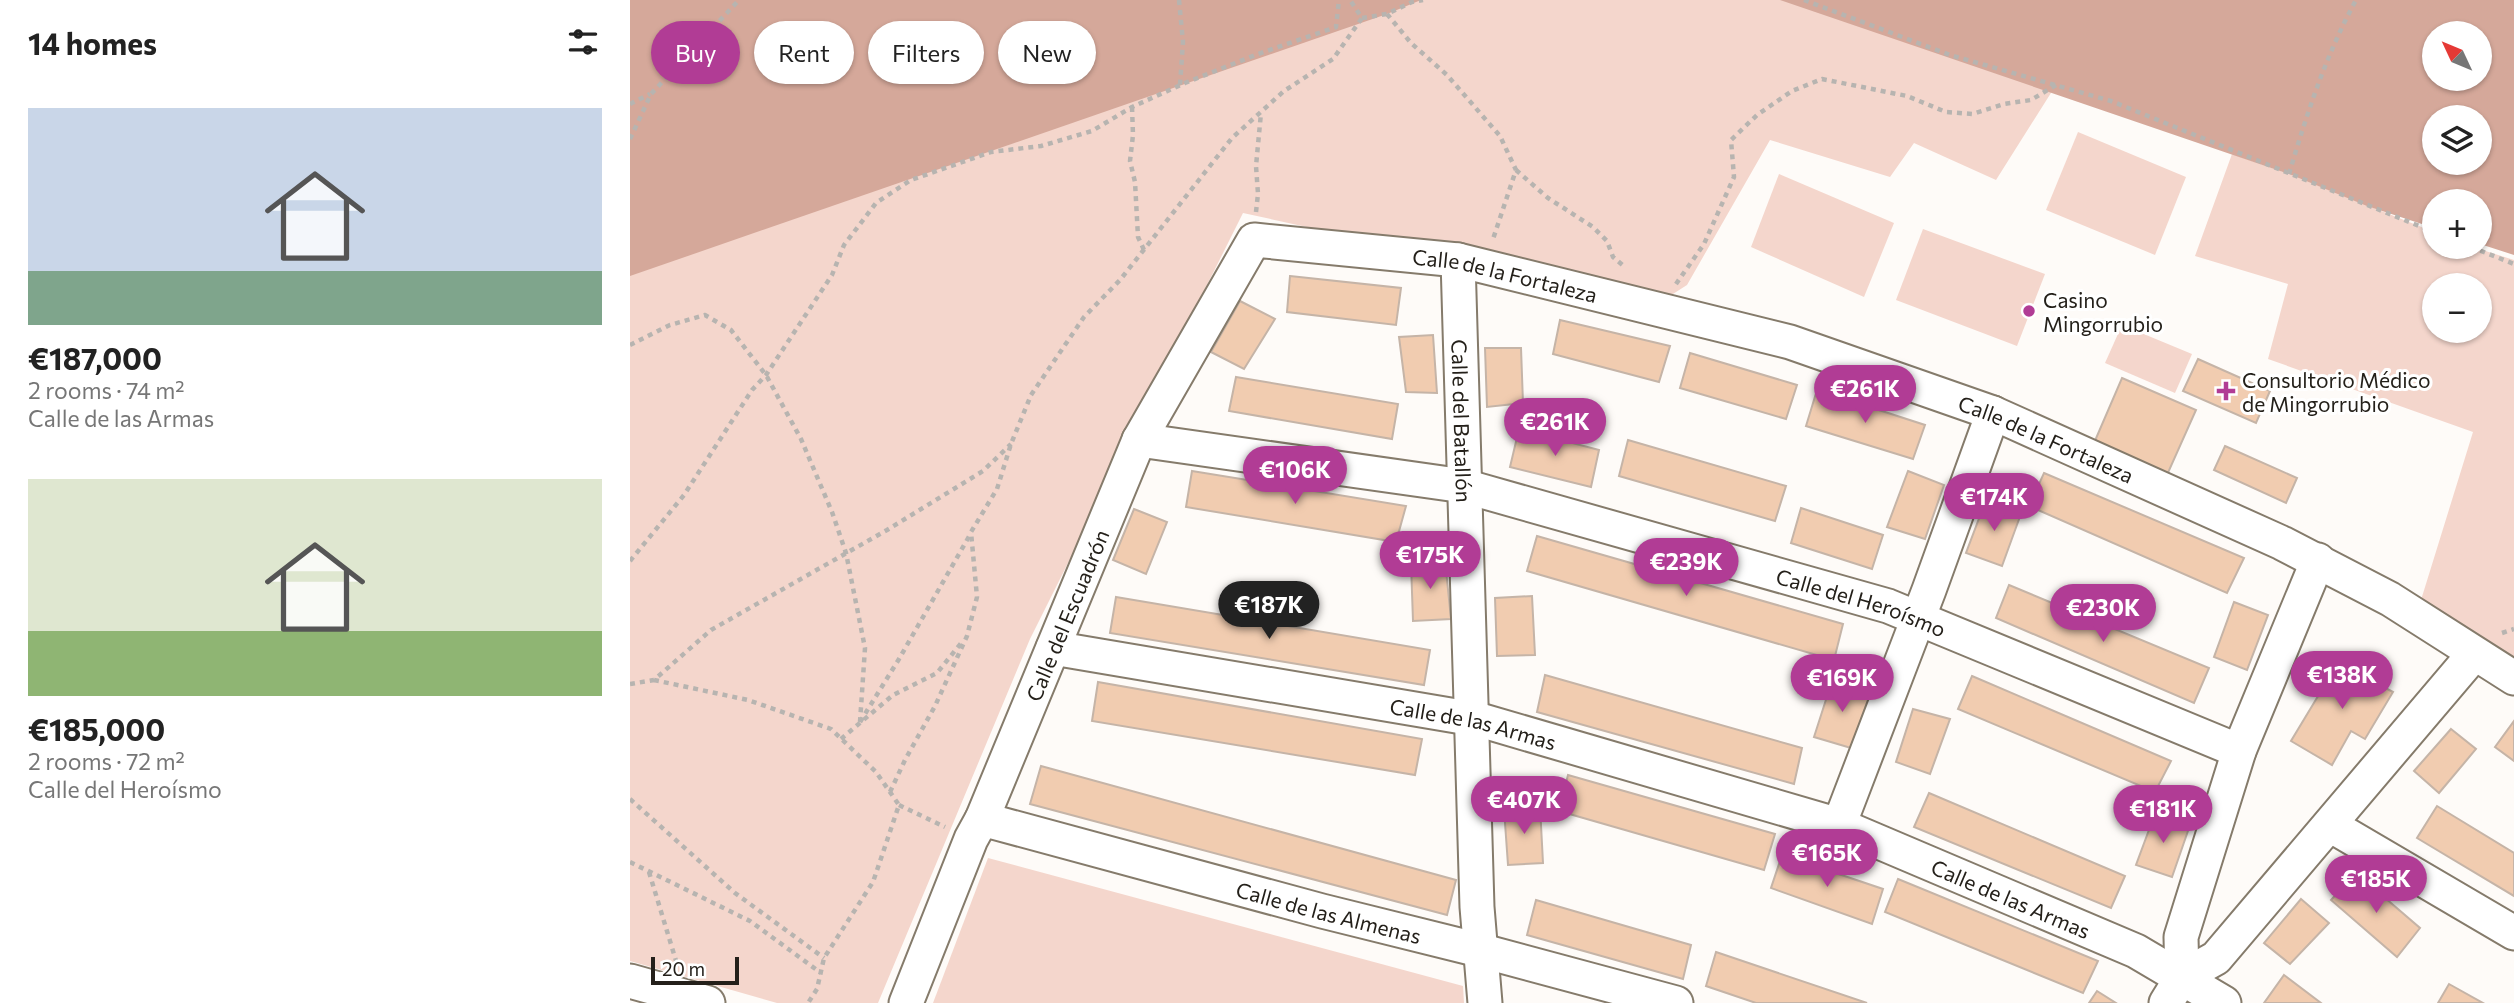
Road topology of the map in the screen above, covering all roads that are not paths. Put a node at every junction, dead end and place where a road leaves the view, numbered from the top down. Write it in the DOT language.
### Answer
graph roads {
  1 [pos="1254,240"];
  2 [pos="1471,263"];
  3 [pos="1993,413"];
  4 [pos="1139,440"];
  5 [pos="1464,486"];
  6 [pos="2318,560"];
  7 [pos="1918,617"];
  8 [pos="1053,648"];
  9 [pos="2474,654"];
  10 [pos="2514,678"];
  11 [pos="1471,719"];
  12 [pos="2239,751"];
  13 [pos="1839,825"];
  14 [pos="2330,825"];
  15 [pos="977,829"];
  16 [pos="2514,933"];
  17 [pos="1479,950"];
  18 [pos="630,981"];
  19 [pos="2174,990"];
  20 [pos="708,1003"];
  21 [pos="906,1003"];
  22 [pos="1485,1003"];
  23 [pos="1676,1003"];
  24 [pos="2224,1003"];
  1 -- 2 [label="street, Calle de la Fortaleza"];
  1 -- 4 [label="street, Calle del Escuadrón"];
  2 -- 3 [label="street, Calle de la Fortaleza"];
  2 -- 5 [label="street, Calle del Batallón"];
  3 -- 6 [label="street, Calle de la Fortaleza"];
  3 -- 7 [label="street"];
  4 -- 5 [label="street, Calle del Heroísmo"];
  4 -- 8 [label="street, Calle del Escuadrón"];
  5 -- 7 [label="street, Calle del Heroísmo"];
  5 -- 11 [label="street, Calle del Batallón"];
  6 -- 9 [label="street, Calle de la Fortaleza"];
  6 -- 12 [label="street"];
  7 -- 12 [label="street, Calle del Heroísmo"];
  7 -- 13 [label="street"];
  8 -- 11 [label="street, Calle de las Armas"];
  8 -- 15 [label="street, Calle del Escuadrón"];
  9 -- 10 [label="street, Calle de la Fortaleza"];
  9 -- 14 [label="street"];
  11 -- 13 [label="street, Calle de las Armas"];
  11 -- 17 [label="street, Calle del Batallón"];
  12 -- 19 [label="street"];
  13 -- 19 [label="street, Calle de las Armas"];
  14 -- 16 [label="street"];
  14 -- 19 [label="street"];
  15 -- 17 [label="street, Calle de las Almenas"];
  15 -- 21 [label="street, Calle del Escuadrón"];
  17 -- 22 [label="street, Calle del Batallón"];
  17 -- 23 [label="street, Calle de las Almenas"];
  18 -- 20 [label="street"];
  19 -- 24 [label="street, Calle de las Armas"];
}
